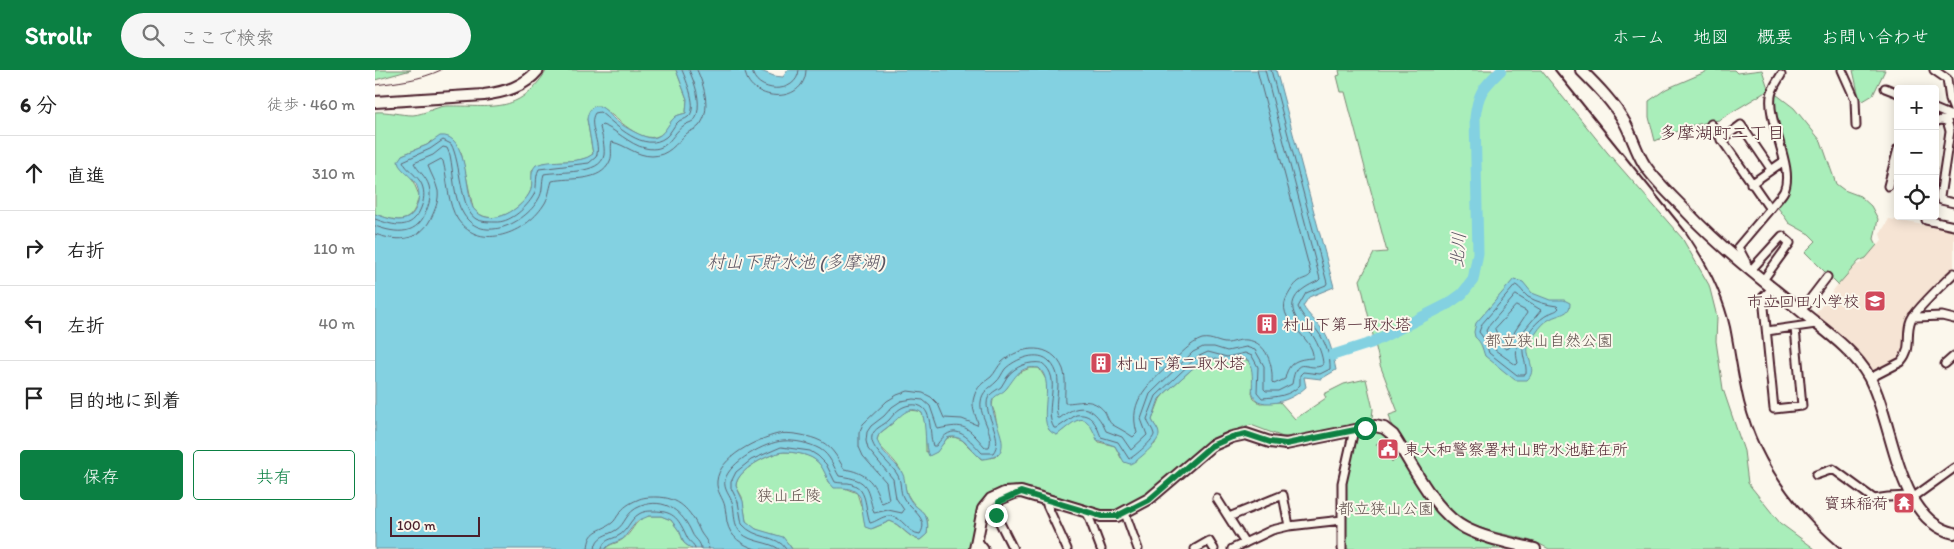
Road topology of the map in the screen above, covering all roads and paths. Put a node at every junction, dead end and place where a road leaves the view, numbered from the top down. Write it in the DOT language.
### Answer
graph roads {
  1 [pos="538,70"];
  2 [pos="1842,70"];
  3 [pos="1934,70"];
  4 [pos="1587,72"];
  5 [pos="1781,75"];
  6 [pos="1885,88"];
  7 [pos="1894,91"];
  8 [pos="375,102"];
  9 [pos="1954,110"];
  10 [pos="1939,111"];
  11 [pos="1954,117"];
  12 [pos="1939,121"];
  13 [pos="1711,124"];
  14 [pos="1856,126"];
  15 [pos="1721,140"];
  16 [pos="1784,161"];
  17 [pos="1894,164"];
  18 [pos="1771,170"];
  19 [pos="1751,184"];
  20 [pos="1888,186"];
  21 [pos="1954,203"];
  22 [pos="1769,209"];
  23 [pos="1927,220"];
  24 [pos="1954,226"];
  25 [pos="1748,267"];
  26 [pos="1954,273"];
  27 [pos="1827,277"];
  28 [pos="1763,280"];
  29 [pos="1773,288"];
  30 [pos="1801,311"];
  31 [pos="1913,316"];
  32 [pos="1954,319"];
  33 [pos="1816,324"];
  34 [pos="1795,328"];
  35 [pos="1767,330"];
  36 [pos="1954,356"];
  37 [pos="1945,364"];
  38 [pos="1870,378"];
  39 [pos="1354,430"];
  40 [pos="1954,468"];
  41 [pos="1816,475"];
  42 [pos="1021,492"];
  43 [pos="1910,498"];
  44 [pos="1217,499"];
  45 [pos="1046,500"];
  46 [pos="1087,512"];
  47 [pos="1125,513"];
  48 [pos="1229,517"];
  49 [pos="1342,520"];
  50 [pos="1289,526"];
  51 [pos="1954,533"];
  52 [pos="1245,543"];
  53 [pos="976,544"];
  54 [pos="984,549"];
  55 [pos="1013,549"];
  56 [pos="1067,549"];
  57 [pos="1101,549"];
  58 [pos="1138,549"];
  59 [pos="1195,549"];
  60 [pos="1214,549"];
  61 [pos="1233,549"];
  62 [pos="1342,549"];
  63 [pos="1535,549"];
  1 -- 8 [label="street"];
  2 -- 14 [label="street"];
  3 -- 9 [label="street"];
  4 -- 25 [label="street"];
  5 -- 16 [label="street"];
  6 -- 7 [label="street"];
  10 -- 11 [label="street"];
  12 -- 21 [label="street"];
  13 -- 15 [label="street"];
  15 -- 18 [label="street"];
  15 -- 19 [label="street"];
  16 -- 18 [label="street"];
  16 -- 22 [label="street"];
  17 -- 20 [label="street"];
  18 -- 19 [label="street"];
  19 -- 22 [label="street"];
  22 -- 25 [label="street"];
  23 -- 24 [label="street"];
  25 -- 28 [label="street"];
  25 -- 28 [label="street"];
  26 -- 31 [label="street"];
  27 -- 30 [label="street"];
  28 -- 29 [label="street"];
  29 -- 30 [label="street"];
  29 -- 35 [label="street"];
  30 -- 33 [label="street"];
  31 -- 32 [label="street"];
  31 -- 38 [label="street"];
  33 -- 34 [label="street"];
  33 -- 38 [label="street"];
  34 -- 35 [label="street"];
  34 -- 35 [label="street"];
  36 -- 37 [label="street"];
  38 -- 43 [label="street"];
  39 -- 47 [label="street"];
  39 -- 49 [label="street"];
  39 -- 63 [label="street"];
  40 -- 43 [label="street"];
  41 -- 43 [label="street"];
  42 -- 45 [label="street"];
  42 -- 53 [label="street"];
  42 -- 55 [label="street"];
  43 -- 51 [label="street"];
  44 -- 48 [label="street"];
  45 -- 46 [label="street"];
  45 -- 56 [label="street"];
  46 -- 47 [label="street"];
  46 -- 57 [label="street"];
  47 -- 58 [label="street"];
  48 -- 50 [label="street"];
  48 -- 52 [label="street"];
  49 -- 50 [label="street"];
  49 -- 62 [label="street"];
  50 -- 52 [label="street"];
  52 -- 61 [label="street"];
  53 -- 54 [label="street"];
  59 -- 60 [label="street"];
}
